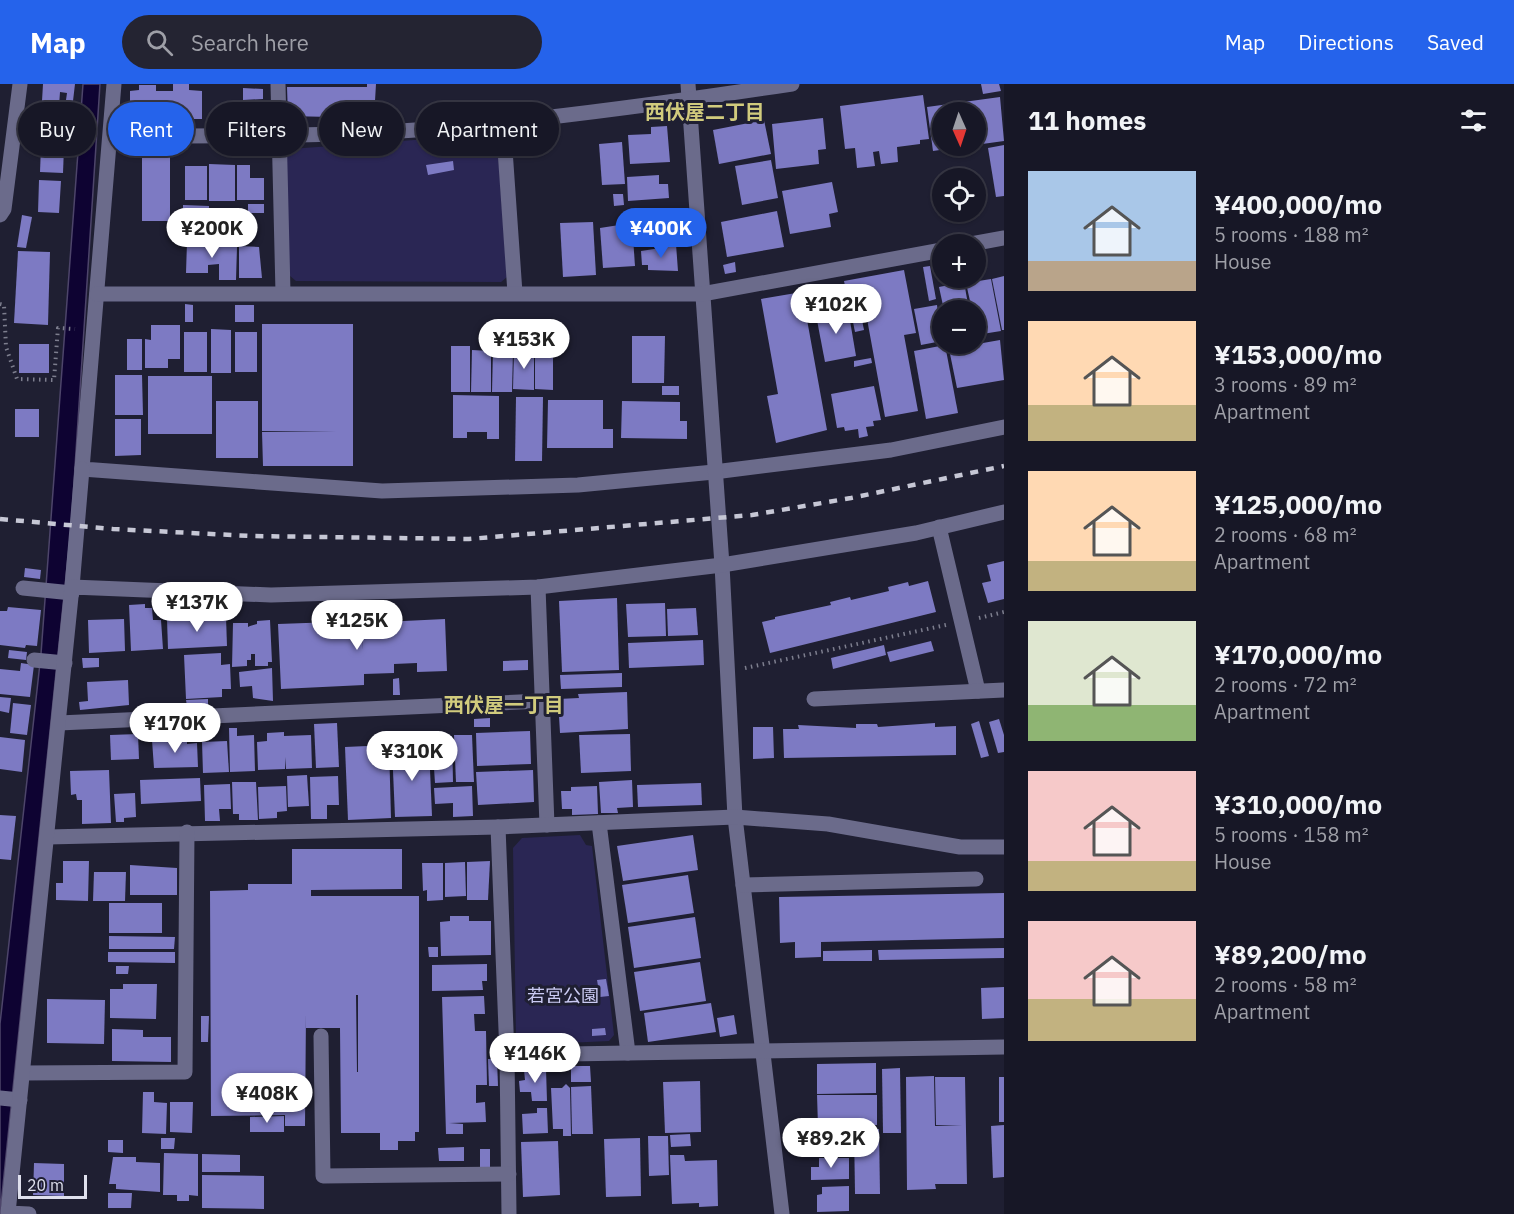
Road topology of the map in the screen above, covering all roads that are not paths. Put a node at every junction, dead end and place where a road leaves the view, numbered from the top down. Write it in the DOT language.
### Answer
graph roads {
  1 [pos="20,84"];
  2 [pos="114,84"];
  3 [pos="278,84"];
  4 [pos="688,84"];
  5 [pos="792,84"];
  6 [pos="689,100"];
  7 [pos="113,102"];
  8 [pos="278,102"];
  9 [pos="559,115"];
  10 [pos="416,129"];
  11 [pos="307,135"];
  12 [pos="109,156"];
  13 [pos="278,156"];
  14 [pos="505,156"];
  15 [pos="0,215"];
  16 [pos="1004,238"];
  17 [pos="986,241"];
  18 [pos="932,252"];
  19 [pos="283,293"];
  20 [pos="515,293"];
  21 [pos="97,294"];
  22 [pos="702,294"];
  23 [pos="1004,427"];
  24 [pos="82,469"];
  25 [pos="714,472"];
  26 [pos="1004,512"];
  27 [pos="939,527"];
  28 [pos="722,565"];
  29 [pos="538,587"];
  30 [pos="23,588"];
  31 [pos="70,591"];
  32 [pos="34,660"];
  33 [pos="62,663"];
  34 [pos="1004,690"];
  35 [pos="978,691"];
  36 [pos="814,699"];
  37 [pos="541,701"];
  38 [pos="59,723"];
  39 [pos="735,817"];
  40 [pos="599,823"];
  41 [pos="547,825"];
  42 [pos="498,827"];
  43 [pos="187,832"];
  44 [pos="47,837"];
  45 [pos="1004,847"];
  46 [pos="976,879"];
  47 [pos="743,885"];
  48 [pos="321,1036"];
  49 [pos="1004,1047"];
  50 [pos="763,1051"];
  51 [pos="628,1053"];
  52 [pos="507,1055"];
  53 [pos="23,1073"];
  54 [pos="11,1099"];
  55 [pos="509,1174"];
  56 [pos="29,1214"];
  57 [pos="509,1214"];
  58 [pos="782,1214"];
  1 -- 15 [label="street"];
  2 -- 7 [label="street"];
  3 -- 8 [label="street"];
  4 -- 6 [label="street"];
  5 -- 6 [label="street"];
  6 -- 9 [label="street"];
  6 -- 22 [label="street"];
  10 -- 11 [label="street"];
  12 -- 21 [label="street"];
  13 -- 19 [label="street"];
  14 -- 20 [label="street"];
  16 -- 17 [label="street"];
  18 -- 22 [label="street"];
  19 -- 20 [label="street"];
  19 -- 21 [label="street"];
  20 -- 22 [label="street"];
  21 -- 24 [label="street"];
  22 -- 25 [label="street"];
  23 -- 25 [label="street"];
  24 -- 25 [label="street"];
  24 -- 31 [label="street"];
  25 -- 28 [label="street"];
  26 -- 27 [label="street"];
  27 -- 28 [label="street"];
  27 -- 35 [label="street"];
  28 -- 29 [label="street"];
  28 -- 39 [label="street"];
  29 -- 31 [label="street"];
  29 -- 37 [label="street"];
  30 -- 31 [label="street"];
  31 -- 33 [label="street"];
  32 -- 33 [label="street"];
  33 -- 38 [label="street"];
  34 -- 35 [label="street"];
  35 -- 36 [label="street"];
  37 -- 38 [label="street"];
  37 -- 41 [label="street"];
  38 -- 44 [label="street"];
  39 -- 40 [label="street"];
  39 -- 45 [label="street"];
  39 -- 47 [label="street"];
  40 -- 41 [label="street"];
  40 -- 51 [label="street"];
  41 -- 42 [label="street"];
  42 -- 43 [label="street"];
  42 -- 52 [label="street"];
  43 -- 44 [label="street"];
  43 -- 53 [label="street"];
  44 -- 53 [label="street"];
  46 -- 47 [label="street"];
  47 -- 50 [label="street"];
  48 -- 55 [label="street"];
  49 -- 50 [label="street"];
  50 -- 51 [label="street"];
  50 -- 58 [label="street"];
  51 -- 52 [label="street"];
  52 -- 55 [label="street"];
  53 -- 54 [label="street"];
  54 -- 56 [label="street"];
  55 -- 57 [label="street"];
}
